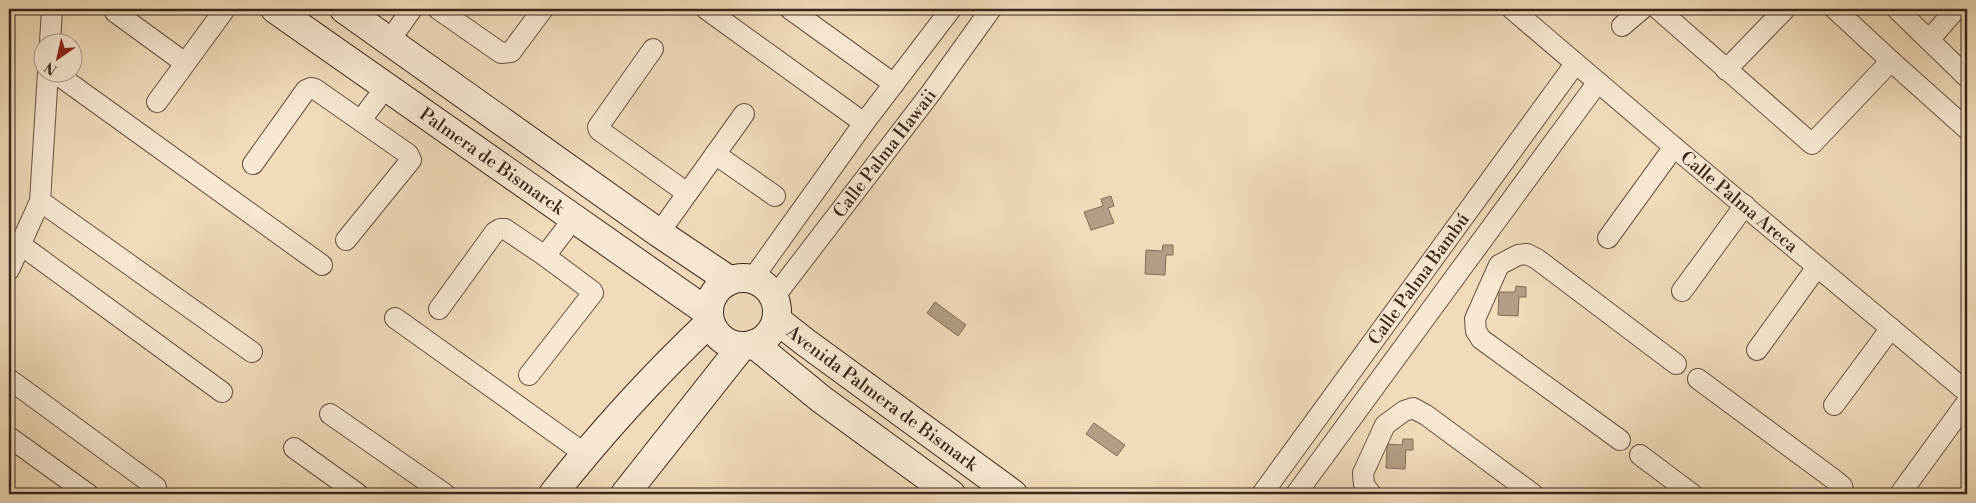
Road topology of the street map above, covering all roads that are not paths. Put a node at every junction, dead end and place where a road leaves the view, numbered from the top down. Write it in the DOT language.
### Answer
graph roads {
  1 [pos="52,9"];
  2 [pos="225,9"];
  3 [pos="344,9"];
  4 [pos="412,9"];
  5 [pos="438,9"];
  6 [pos="543,9"];
  7 [pos="706,9"];
  8 [pos="790,9"];
  9 [pos="951,9"];
  10 [pos="991,9"];
  11 [pos="1512,9"];
  12 [pos="1642,9"];
  13 [pos="1658,9"];
  14 [pos="1785,9"];
  15 [pos="1835,9"];
  16 [pos="1897,9"];
  17 [pos="1956,9"];
  18 [pos="282,11"];
  19 [pos="115,12"];
  20 [pos="1622,26"];
  21 [pos="51,32"];
  22 [pos="1929,40"];
  23 [pos="389,41"];
  24 [pos="653,49"];
  25 [pos="1890,61"];
  26 [pos="185,63"];
  27 [pos="1575,64"];
  28 [pos="1726,70"];
  29 [pos="1967,77"];
  30 [pos="47,82"];
  31 [pos="68,82"];
  32 [pos="1598,82"];
  33 [pos="894,84"];
  34 [pos="386,86"];
  35 [pos="157,102"];
  36 [pos="744,114"];
  37 [pos="361,120"];
  38 [pos="864,123"];
  39 [pos="1967,129"];
  40 [pos="1674,147"];
  41 [pos="715,154"];
  42 [pos="253,164"];
  43 [pos="687,193"];
  44 [pos="775,196"];
  45 [pos="40,200"];
  46 [pos="1745,206"];
  47 [pos="574,218"];
  48 [pos="659,233"];
  49 [pos="1608,238"];
  50 [pos="346,240"];
  51 [pos="21,245"];
  52 [pos="1476,248"];
  53 [pos="546,256"];
  54 [pos="322,265"];
  55 [pos="1499,265"];
  56 [pos="1817,266"];
  57 [pos="9,270"];
  58 [pos="741,279"];
  59 [pos="1682,291"];
  60 [pos="776,308"];
  61 [pos="439,309"];
  62 [pos="710,317"];
  63 [pos="395,318"];
  64 [pos="1891,328"];
  65 [pos="748,345"];
  66 [pos="1757,350"];
  67 [pos="252,352"];
  68 [pos="1676,364"];
  69 [pos="528,375"];
  70 [pos="9,379"];
  71 [pos="1698,379"];
  72 [pos="222,392"];
  73 [pos="1967,392"];
  74 [pos="1967,402"];
  75 [pos="1834,405"];
  76 [pos="1360,406"];
  77 [pos="330,414"];
  78 [pos="1385,425"];
  79 [pos="9,437"];
  80 [pos="1620,440"];
  81 [pos="294,448"];
  82 [pos="585,454"];
  83 [pos="1640,455"];
  84 [pos="156,487"];
  85 [pos="1910,491"];
  86 [pos="88,494"];
  87 [pos="358,494"];
  88 [pos="445,494"];
  89 [pos="553,494"];
  90 [pos="625,494"];
  91 [pos="951,494"];
  92 [pos="1013,494"];
  93 [pos="1262,494"];
  94 [pos="1296,494"];
  95 [pos="1371,494"];
  96 [pos="1533,494"];
  97 [pos="1692,494"];
  98 [pos="1844,494"];
  1 -- 21 [label="street"];
  2 -- 26 [label="street"];
  3 -- 23 [label="street"];
  4 -- 23 [label="street"];
  5 -- 6 [label="street"];
  7 -- 38 [label="street"];
  8 -- 33 [label="street"];
  9 -- 33 [label="street, Calle Palma Hawaii"];
  10 -- 60 [label="street, Calle Palma Hawaii"];
  11 -- 27 [label="street, Calle Palma Areca"];
  12 -- 20 [label="street"];
  13 -- 28 [label="street"];
  14 -- 28 [label="street"];
  15 -- 25 [label="street"];
  16 -- 22 [label="street"];
  17 -- 22 [label="street"];
  18 -- 34 [label="street, Palmera de Bismarck"];
  19 -- 26 [label="street"];
  22 -- 29 [label="street"];
  23 -- 48 [label="street"];
  24 -- 43 [label="street"];
  25 -- 28 [label="street"];
  25 -- 39 [label="street"];
  26 -- 35 [label="street"];
  27 -- 32 [label="street, Calle Palma Areca"];
  27 -- 93 [label="street, Calle Palma Bambú"];
  30 -- 45 [label="street"];
  31 -- 54 [label="street"];
  32 -- 40 [label="street, Calle Palma Areca"];
  32 -- 52 [label="street, Calle Palma Bambú"];
  33 -- 38 [label="street, Calle Palma Hawaii"];
  34 -- 37 [label="street"];
  34 -- 47 [label="street, Palmera de Bismarck"];
  36 -- 41 [label="street"];
  37 -- 42 [label="street"];
  37 -- 50 [label="street"];
  38 -- 58 [label="street, Calle Palma Hawaii"];
  40 -- 46 [label="street, Calle Palma Areca"];
  40 -- 49 [label="street"];
  41 -- 43 [label="street"];
  41 -- 44 [label="street"];
  43 -- 48 [label="street"];
  45 -- 51 [label="street"];
  45 -- 67 [label="street"];
  46 -- 56 [label="street, Calle Palma Areca"];
  46 -- 59 [label="street"];
  47 -- 53 [label="street"];
  47 -- 62 [label="street, Palmera de Bismarck"];
  48 -- 58 [label="street"];
  51 -- 57 [label="street"];
  51 -- 72 [label="street"];
  52 -- 55 [label="street"];
  52 -- 76 [label="street, Calle Palma Bambú"];
  53 -- 61 [label="street"];
  53 -- 69 [label="street"];
  55 -- 68 [label="street"];
  55 -- 80 [label="street"];
  56 -- 64 [label="street, Calle Palma Areca"];
  56 -- 66 [label="street"];
  58 -- 60 [label="street"];
  58 -- 62 [label="street"];
  60 -- 65 [label="street"];
  60 -- 92 [label="street, Avenida Palmera de Bismark"];
  62 -- 65 [label="street"];
  62 -- 82 [label="street"];
  63 -- 82 [label="street"];
  64 -- 73 [label="street, Calle Palma Areca"];
  64 -- 75 [label="street"];
  65 -- 90 [label="street"];
  65 -- 91 [label="street, Avenida Palmera de Bismark"];
  70 -- 84 [label="street"];
  71 -- 98 [label="street"];
  74 -- 85 [label="street"];
  76 -- 78 [label="street"];
  76 -- 94 [label="street, Calle Palma Bambú"];
  77 -- 88 [label="street"];
  78 -- 95 [label="street"];
  78 -- 96 [label="street"];
  79 -- 86 [label="street"];
  81 -- 87 [label="street"];
  82 -- 89 [label="street"];
  83 -- 97 [label="street"];
}
